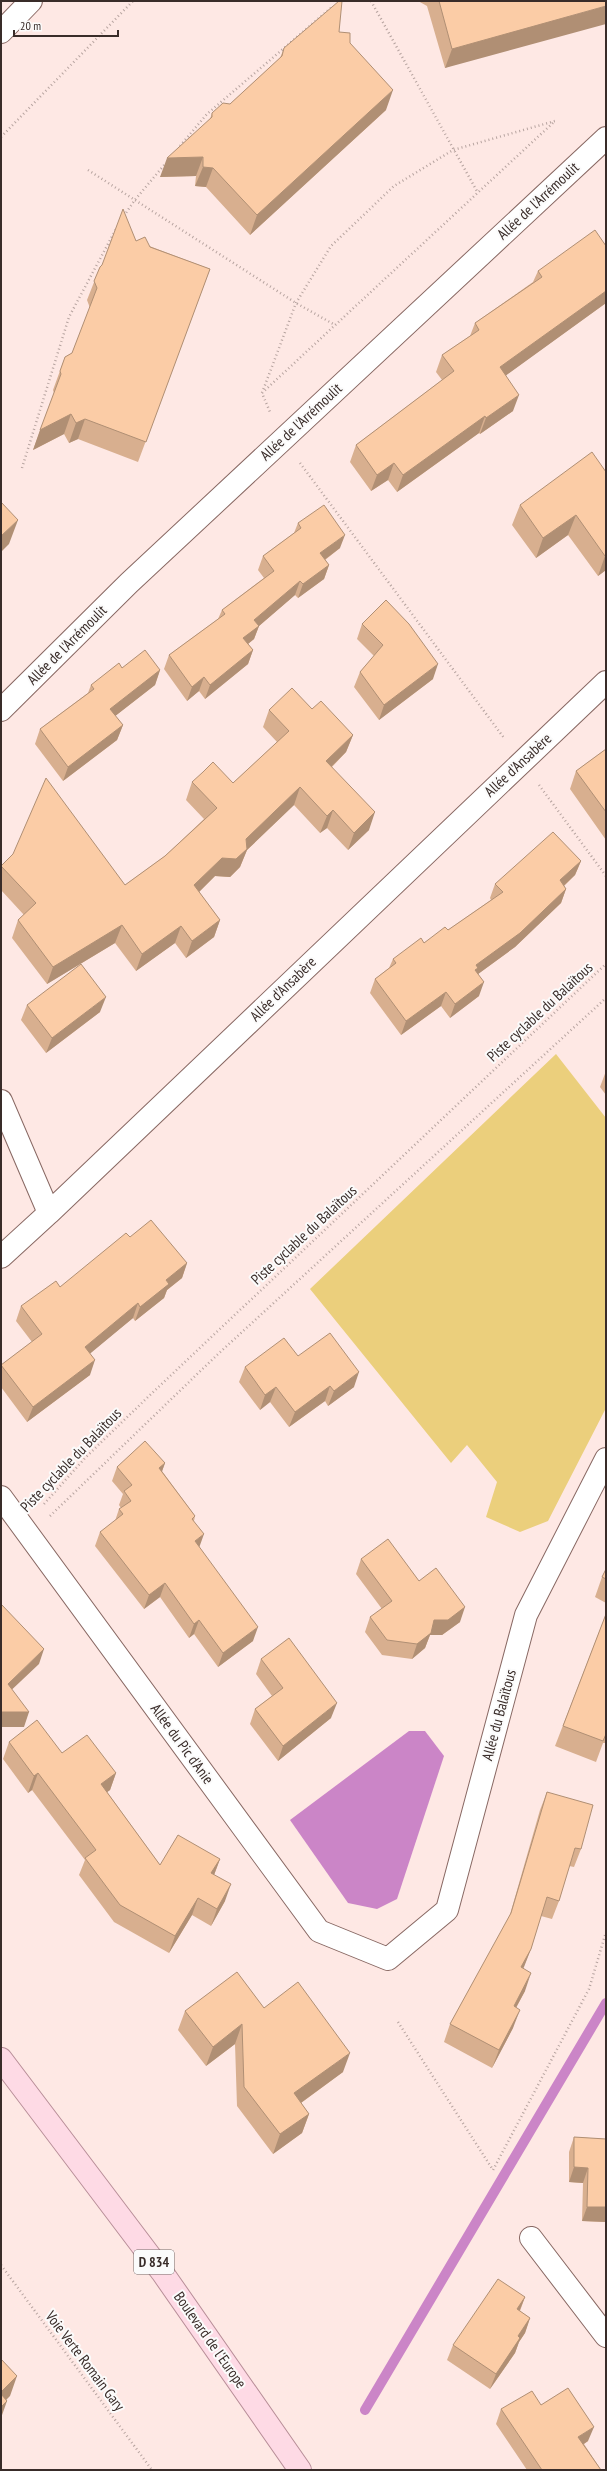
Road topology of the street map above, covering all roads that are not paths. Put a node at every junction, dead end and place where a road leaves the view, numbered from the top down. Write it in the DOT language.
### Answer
graph roads {
  1 [pos="31,1"];
  2 [pos="1,32"];
  3 [pos="606,138"];
  4 [pos="606,682"];
  5 [pos="1,710"];
  6 [pos="1,1101"];
  7 [pos="49,1213"];
  8 [pos="1,1257"];
  9 [pos="606,1458"];
  10 [pos="1,1497"];
  11 [pos="388,1959"];
  12 [pos="1,2059"];
  13 [pos="530,2238"];
  14 [pos="606,2336"];
  15 [pos="300,2470"];
  1 -- 2 [label="street"];
  3 -- 5 [label="street, Allée de l'Arrémoulit"];
  4 -- 7 [label="street, Allée d'Ansabère"];
  6 -- 7 [label="street"];
  7 -- 8 [label="street"];
  9 -- 11 [label="street, Allée du Balaïtous"];
  10 -- 11 [label="street, Allée du Pic d'Anie"];
  12 -- 15 [label="main road, Boulevard de l'Europe / D 834"];
  13 -- 14 [label="street"];
}
